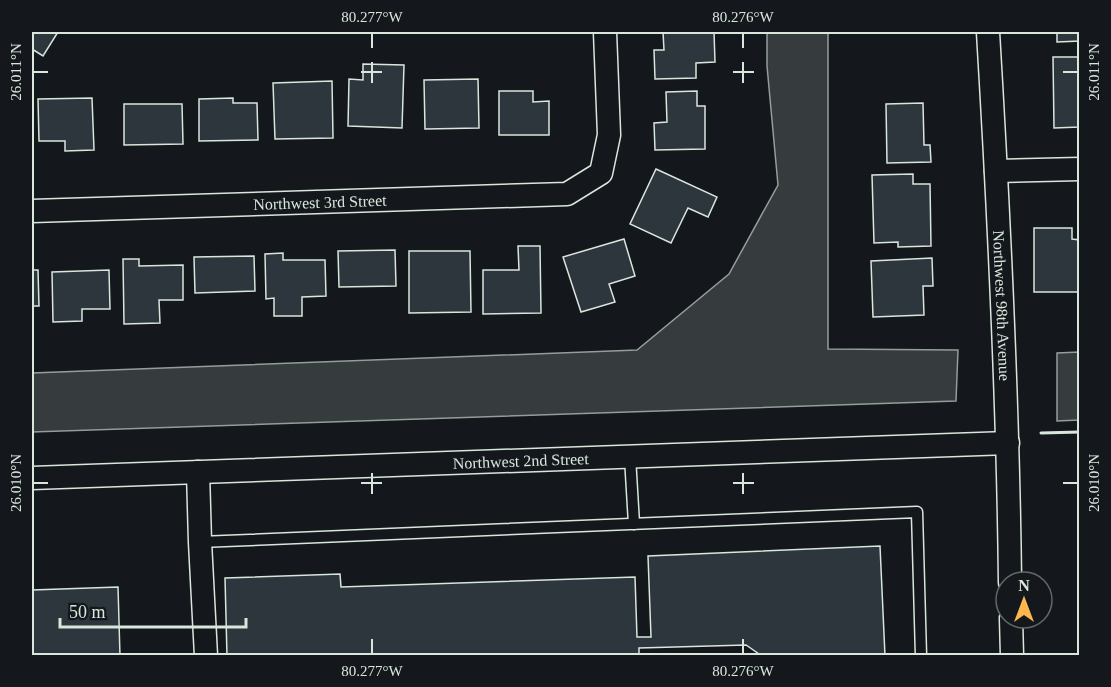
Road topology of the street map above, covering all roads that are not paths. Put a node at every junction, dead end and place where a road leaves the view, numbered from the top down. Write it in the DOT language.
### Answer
graph roads {
  1 [pos="605,32"];
  2 [pos="988,32"];
  3 [pos="1080,170"];
  4 [pos="996,171"];
  5 [pos="32,211"];
  6 [pos="1008,442"];
  7 [pos="630,457"];
  8 [pos="198,472"];
  9 [pos="32,478"];
  10 [pos="634,524"];
  11 [pos="200,542"];
  12 [pos="1011,570"];
  13 [pos="1011,630"];
  14 [pos="206,656"];
  15 [pos="921,656"];
  16 [pos="1012,656"];
  1 -- 5 [label="street, Northwest 3rd Street"];
  2 -- 4 [label="street, Northwest 98th Avenue"];
  3 -- 4 [label="street"];
  4 -- 6 [label="street, Northwest 98th Avenue"];
  6 -- 7 [label="street, Northwest 2nd Street"];
  6 -- 12 [label="street, Northwest 98th Avenue"];
  7 -- 8 [label="street, Northwest 2nd Street"];
  7 -- 10 [label="lane"];
  8 -- 9 [label="street, Northwest 2nd Street"];
  8 -- 11 [label="street"];
  10 -- 11 [label="lane"];
  10 -- 15 [label="lane"];
  11 -- 14 [label="street"];
  13 -- 16 [label="street"];
}
